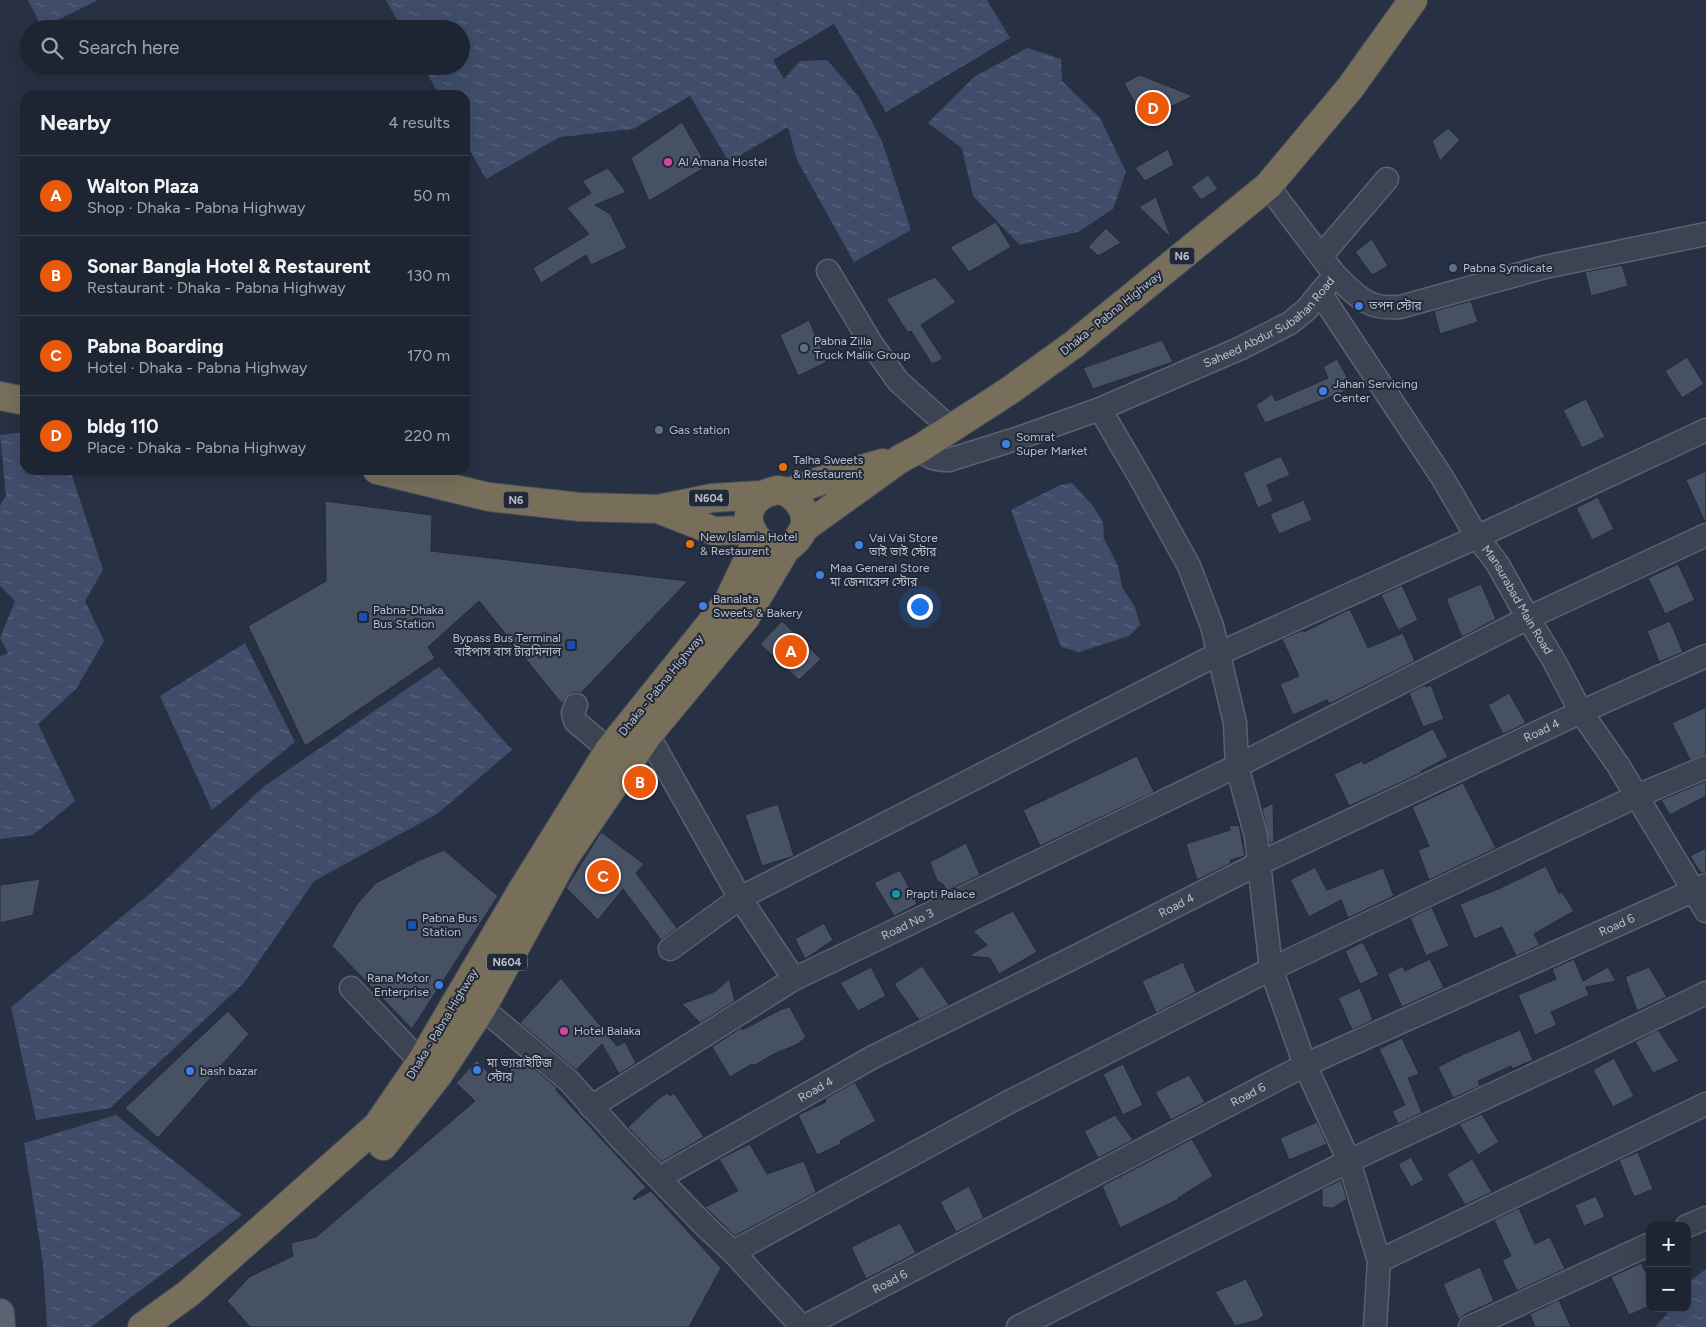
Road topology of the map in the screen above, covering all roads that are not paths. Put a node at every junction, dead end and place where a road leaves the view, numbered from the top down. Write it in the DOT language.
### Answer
graph roads {
  1 [pos="1413,0"];
  2 [pos="1388,179"];
  3 [pos="1268,186"];
  4 [pos="1706,234"];
  5 [pos="1321,256"];
  6 [pos="828,272"];
  7 [pos="1335,275"];
  8 [pos="1320,293"];
  9 [pos="0,396"];
  10 [pos="20,400"];
  11 [pos="1100,409"];
  12 [pos="950,428"];
  13 [pos="1706,430"];
  14 [pos="910,454"];
  15 [pos="398,475"];
  16 [pos="789,492"];
  17 [pos="761,496"];
  18 [pos="658,509"];
  19 [pos="754,535"];
  20 [pos="1706,535"];
  21 [pos="796,537"];
  22 [pos="1477,537"];
  23 [pos="736,610"];
  24 [pos="1528,618"];
  25 [pos="1220,653"];
  26 [pos="1706,656"];
  27 [pos="576,705"];
  28 [pos="1581,712"];
  29 [pos="648,735"];
  30 [pos="609,750"];
  31 [pos="1238,766"];
  32 [pos="1706,767"];
  33 [pos="1637,796"];
  34 [pos="1258,864"];
  35 [pos="1700,888"];
  36 [pos="740,898"];
  37 [pos="528,901"];
  38 [pos="1706,911"];
  39 [pos="670,949"];
  40 [pos="1271,969"];
  41 [pos="794,979"];
  42 [pos="351,988"];
  43 [pos="1706,992"];
  44 [pos="482,1008"];
  45 [pos="1305,1065"];
  46 [pos="430,1069"];
  47 [pos="1706,1104"];
  48 [pos="592,1107"];
  49 [pos="382,1134"];
  50 [pos="1348,1161"];
  51 [pos="659,1178"];
  52 [pos="1706,1218"];
  53 [pos="1691,1224"];
  54 [pos="1646,1246"];
  55 [pos="733,1252"];
  56 [pos="1379,1261"];
  57 [pos="0,1313"];
  58 [pos="1,1327"];
  59 [pos="142,1327"];
  60 [pos="170,1327"];
  61 [pos="803,1327"];
  62 [pos="1018,1327"];
  63 [pos="1375,1327"];
  64 [pos="1470,1327"];
  1 -- 3 [label="highway, Dhaka - Pabna Highway / N6"];
  2 -- 5 [label="street"];
  3 -- 5 [label="street"];
  3 -- 12 [label="highway, Dhaka - Pabna Highway / N6"];
  4 -- 7 [label="street, Saheed Abdur Subahan Road"];
  5 -- 7 [label="street"];
  6 -- 12 [label="street"];
  7 -- 8 [label="street, Saheed Abdur Subahan Road"];
  8 -- 11 [label="street, Saheed Abdur Subahan Road"];
  8 -- 22 [label="street, Mansurabad Main Road"];
  9 -- 10 [label="highway"];
  11 -- 14 [label="street, Saheed Abdur Subahan Road"];
  11 -- 25 [label="street"];
  12 -- 14 [label="highway, Dhaka - Pabna Highway / N6"];
  13 -- 22 [label="street"];
  14 -- 16 [label="highway, Dhaka - Pabna Highway / N604"];
  14 -- 21 [label="highway, Dhaka - Pabna Highway / N6"];
  15 -- 18 [label="highway, N6"];
  16 -- 17 [label="highway, N604"];
  16 -- 21 [label="highway"];
  17 -- 18 [label="highway, N604"];
  17 -- 19 [label="highway, N604"];
  18 -- 19 [label="highway, N604"];
  19 -- 21 [label="highway, N604"];
  19 -- 23 [label="highway, Dhaka - Pabna Highway / N604"];
  20 -- 24 [label="street, Road No 3"];
  21 -- 23 [label="highway, Dhaka - Pabna Highway / N604"];
  22 -- 24 [label="street, Mansurabad Main Road"];
  22 -- 25 [label="street"];
  23 -- 29 [label="highway, Dhaka - Pabna Highway / N604"];
  23 -- 30 [label="highway, Dhaka - Pabna Highway / N604"];
  24 -- 28 [label="street, Mansurabad Main Road"];
  24 -- 31 [label="street, Road No 3"];
  25 -- 31 [label="street"];
  25 -- 36 [label="street"];
  26 -- 28 [label="street, Road 4"];
  27 -- 30 [label="street"];
  28 -- 33 [label="street, Mansurabad Main Road"];
  28 -- 34 [label="street, Road 4"];
  29 -- 36 [label="street"];
  29 -- 37 [label="highway, Dhaka - Pabna Highway / N604"];
  30 -- 37 [label="highway, Dhaka - Pabna Highway / N604"];
  31 -- 34 [label="street"];
  31 -- 41 [label="street, Road No 3"];
  32 -- 33 [label="street"];
  33 -- 35 [label="street, Mansurabad Main Road"];
  33 -- 40 [label="street"];
  34 -- 40 [label="street"];
  34 -- 51 [label="street, Road 4"];
  35 -- 38 [label="street, Mansurabad Main Road"];
  35 -- 45 [label="street, Road 6"];
  36 -- 39 [label="street"];
  36 -- 41 [label="street"];
  37 -- 44 [label="highway, Dhaka - Pabna Highway / N604"];
  37 -- 46 [label="highway, Dhaka - Pabna Highway / N604"];
  40 -- 45 [label="street"];
  40 -- 55 [label="street"];
  41 -- 48 [label="street, Road No 3"];
  42 -- 46 [label="street"];
  43 -- 50 [label="street"];
  44 -- 46 [label="highway, Dhaka - Pabna Highway / N604"];
  44 -- 48 [label="street"];
  45 -- 50 [label="street"];
  45 -- 61 [label="street, Road 6"];
  46 -- 49 [label="highway, Dhaka - Pabna Highway / N604"];
  47 -- 56 [label="street"];
  48 -- 51 [label="street"];
  49 -- 59 [label="highway, Dhaka - Pabna Highway / N604"];
  49 -- 60 [label="highway, Dhaka - Pabna Highway / N604"];
  50 -- 56 [label="street"];
  50 -- 62 [label="street"];
  51 -- 55 [label="street"];
  52 -- 53 [label="street"];
  54 -- 64 [label="street"];
  55 -- 61 [label="street"];
  56 -- 63 [label="street"];
  57 -- 58 [label="main road"];
}
